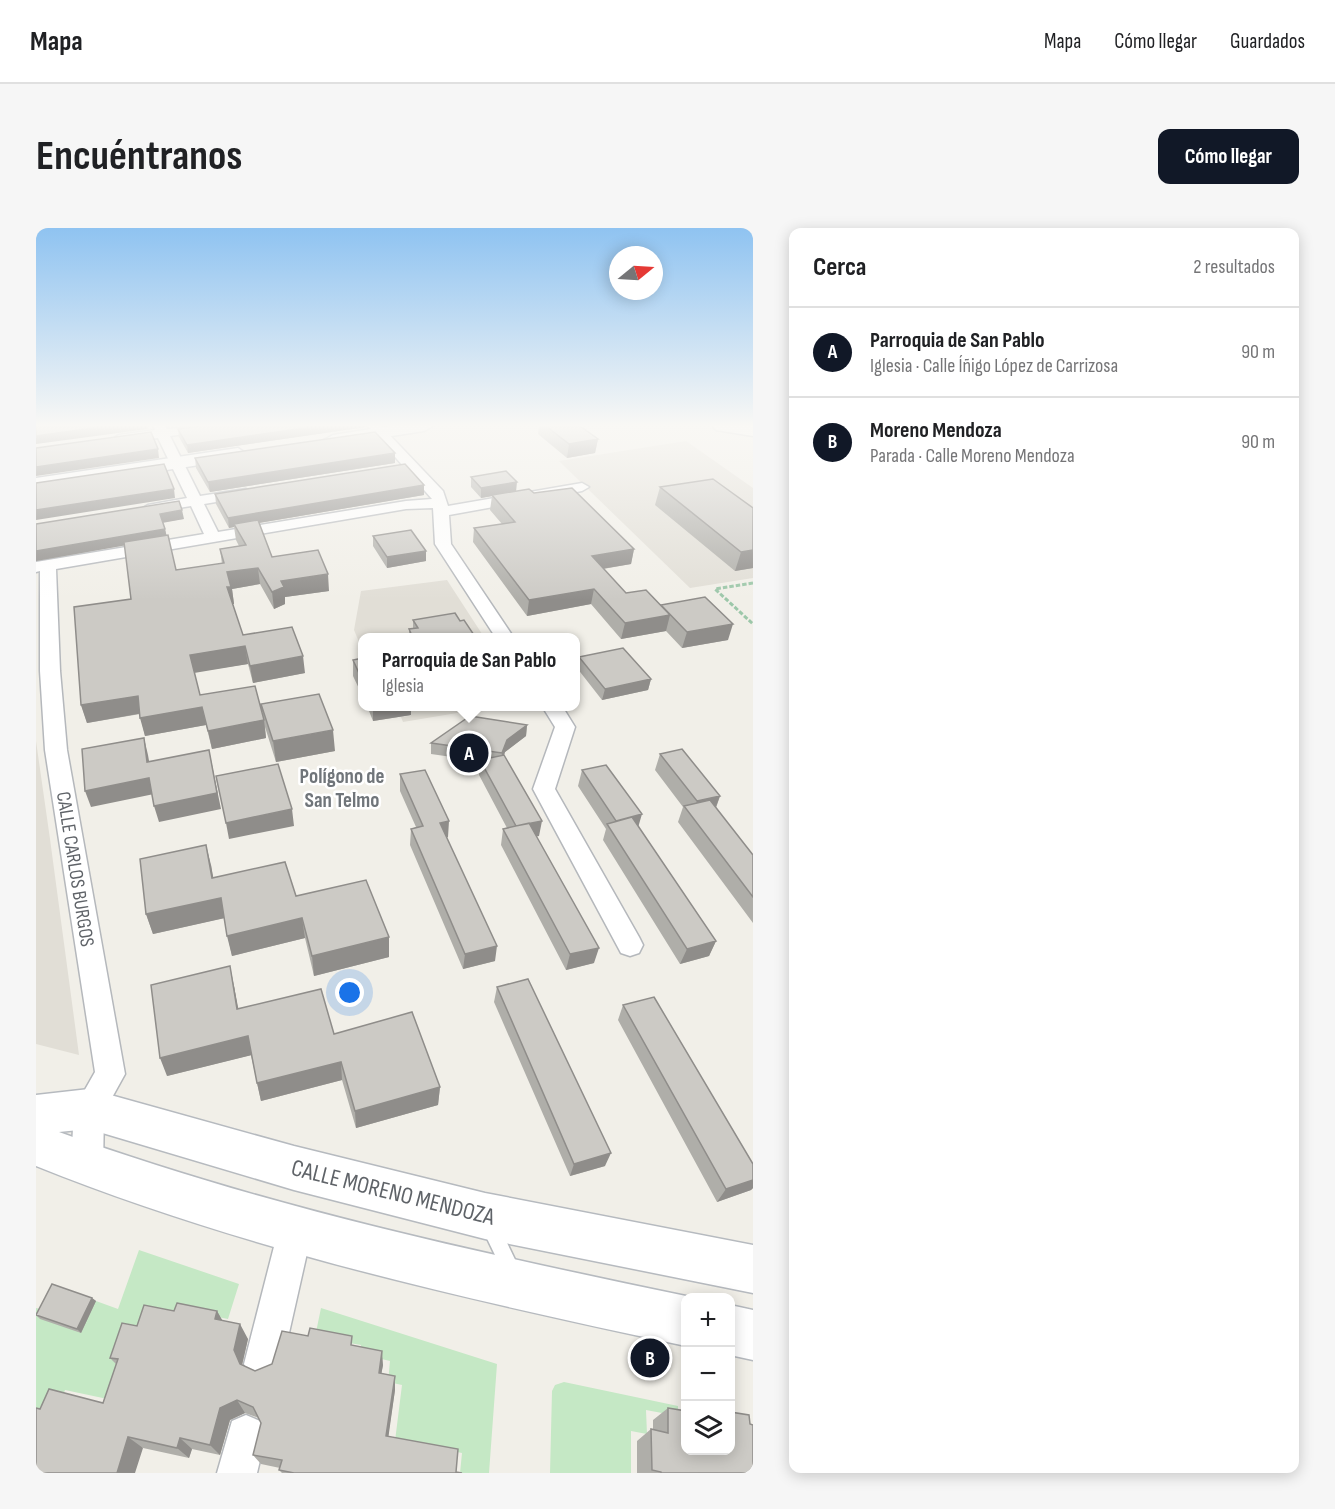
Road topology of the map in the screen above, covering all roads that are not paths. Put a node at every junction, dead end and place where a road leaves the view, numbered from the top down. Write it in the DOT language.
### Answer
graph roads {
  1 [pos="187,484"];
  2 [pos="429,484"];
  3 [pos="582,487"];
  4 [pos="263,490"];
  5 [pos="195,501"];
  6 [pos="441,507"];
  7 [pos="138,510"];
  8 [pos="213,537"];
  9 [pos="42,566"];
  10 [pos="502,633"];
  11 [pos="555,711"];
  12 [pos="630,945"];
  13 [pos="89,1109"];
  14 [pos="36,1115"];
  15 [pos="36,1145"];
  16 [pos="87,1166"];
  17 [pos="485,1216"];
  18 [pos="295,1231"];
  19 [pos="753,1269"];
  20 [pos="519,1287"];
  21 [pos="676,1333"];
  22 [pos="263,1364"];
  23 [pos="246,1435"];
  24 [pos="237,1473"];
  1 -- 5 [label="street"];
  2 -- 6 [label="street"];
  3 -- 6 [label="street"];
  4 -- 5 [label="street"];
  5 -- 7 [label="street"];
  5 -- 8 [label="street"];
  6 -- 8 [label="street"];
  6 -- 10 [label="street"];
  8 -- 9 [label="street"];
  9 -- 13 [label="street, CALLE CARLOS BURGOS"];
  11 -- 12 [label="street"];
  13 -- 14 [label="street, CALLE MORENO MENDOZA"];
  13 -- 16 [label="street, CALLE CARLOS BURGOS"];
  13 -- 17 [label="street, CALLE MORENO MENDOZA"];
  15 -- 16 [label="street"];
  16 -- 18 [label="street"];
  17 -- 19 [label="street, CALLE MORENO MENDOZA"];
  17 -- 20 [label="lane"];
  18 -- 20 [label="street"];
  18 -- 22 [label="street"];
  20 -- 21 [label="street"];
  23 -- 24 [label="street"];
}
